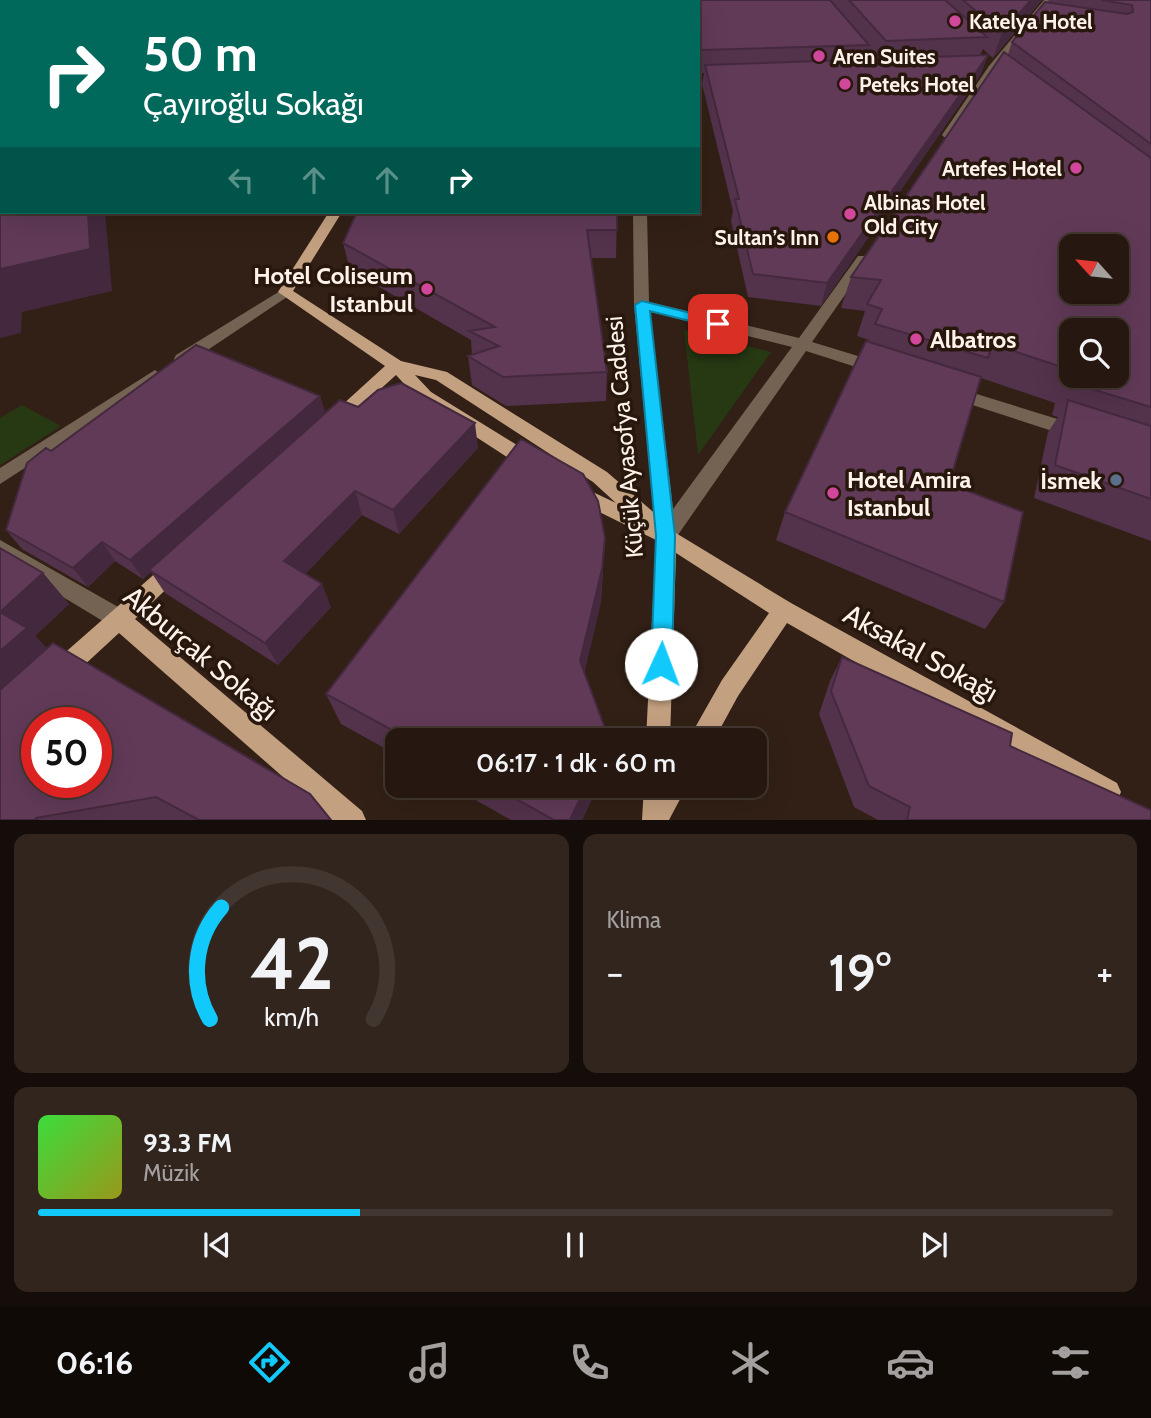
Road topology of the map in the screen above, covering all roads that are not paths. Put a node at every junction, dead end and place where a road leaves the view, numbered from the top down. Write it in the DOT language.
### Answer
graph roads {
  1 [pos="1048,0"];
  2 [pos="1032,20"];
  3 [pos="1044,22"];
  4 [pos="941,145"];
  5 [pos="334,214"];
  6 [pos="640,214"];
  7 [pos="873,245"];
  8 [pos="285,292"];
  9 [pos="642,305"];
  10 [pos="805,345"];
  11 [pos="396,366"];
  12 [pos="898,374"];
  13 [pos="938,387"];
  14 [pos="324,431"];
  15 [pos="1084,434"];
  16 [pos="0,477"];
  17 [pos="666,536"];
  18 [pos="0,549"];
  19 [pos="191,553"];
  20 [pos="783,610"];
  21 [pos="119,619"];
  22 [pos="40,690"];
  23 [pos="658,728"];
  24 [pos="707,728"];
  25 [pos="657,798"];
  26 [pos="667,798"];
  27 [pos="1127,803"];
  28 [pos="656,819"];
  29 [pos="353,820"];
  1 -- 2 [label="street"];
  2 -- 3 [label="street"];
  2 -- 4 [label="street"];
  5 -- 8 [label="main road"];
  6 -- 9 [label="street, Küçük Ayasofya Caddesi"];
  7 -- 10 [label="street"];
  8 -- 11 [label="main road, Aksakal Sokağı"];
  8 -- 16 [label="street"];
  9 -- 10 [label="street"];
  9 -- 17 [label="street, Küçük Ayasofya Caddesi"];
  10 -- 12 [label="street"];
  10 -- 17 [label="street"];
  11 -- 14 [label="main road"];
  11 -- 17 [label="main road, Aksakal Sokağı"];
  11 -- 17 [label="main road, Aksakal Sokağı"];
  13 -- 15 [label="street"];
  17 -- 20 [label="main road, Aksakal Sokağı"];
  17 -- 23 [label="main road, Küçük Ayasofya Caddesi"];
  18 -- 21 [label="street, Akburçak Sokağı"];
  19 -- 21 [label="main road"];
  20 -- 24 [label="main road"];
  20 -- 27 [label="main road, Aksakal Sokağı"];
  21 -- 22 [label="main road"];
  21 -- 29 [label="main road, Akburçak Sokağı"];
  25 -- 28 [label="main road"];
  26 -- 28 [label="main road"];
}
